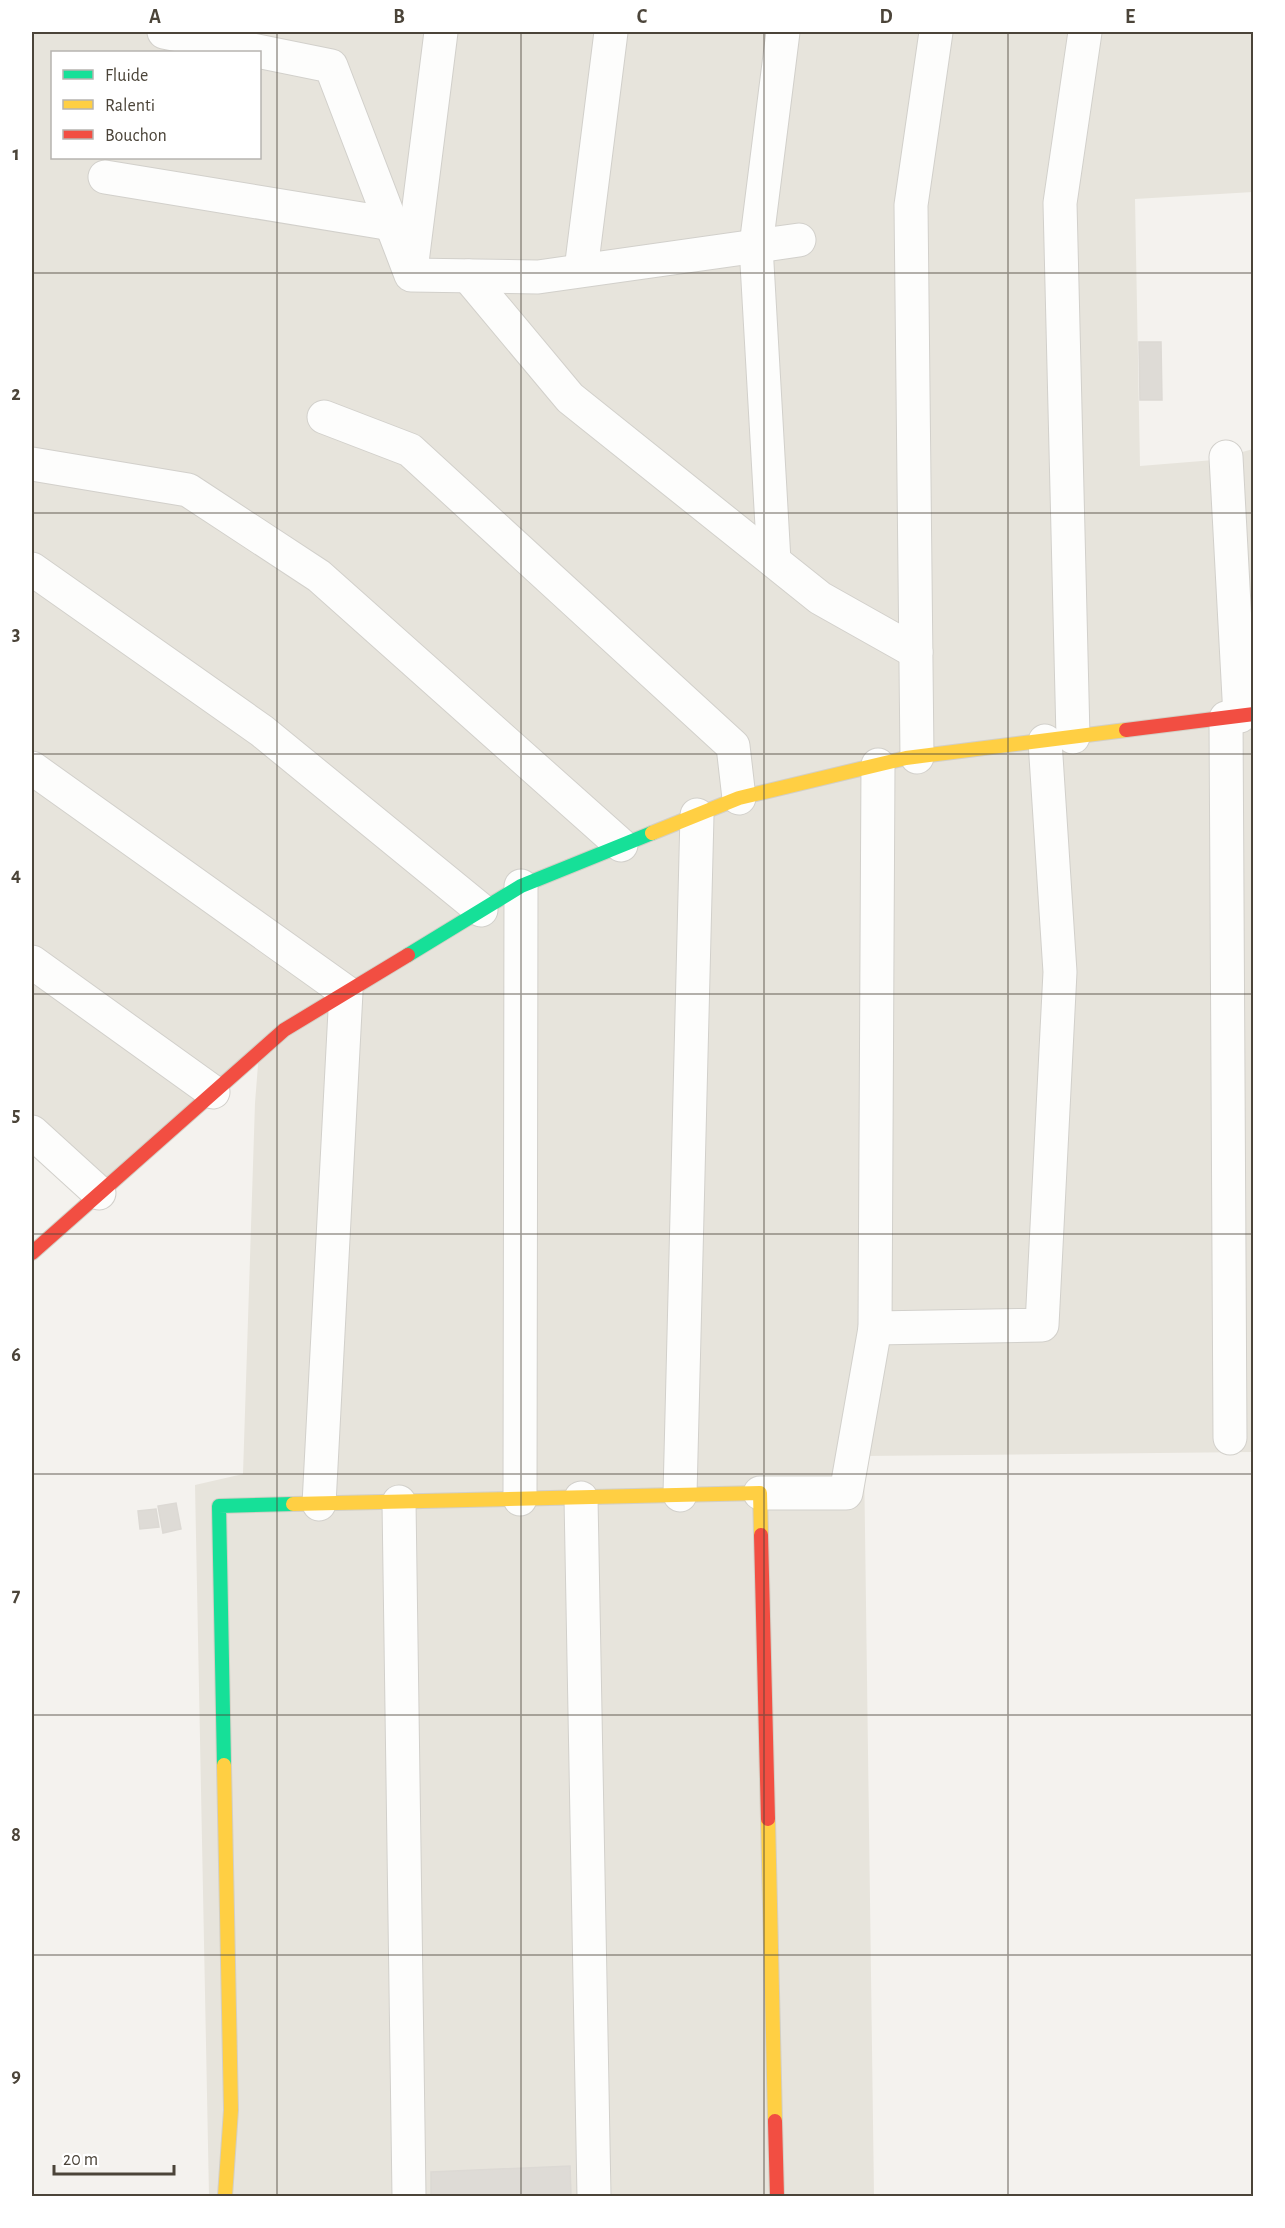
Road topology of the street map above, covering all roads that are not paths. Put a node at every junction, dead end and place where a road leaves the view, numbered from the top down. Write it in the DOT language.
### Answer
graph roads {
  1 [pos="164,32"];
  2 [pos="441,32"];
  3 [pos="611,32"];
  4 [pos="783,32"];
  5 [pos="936,32"];
  6 [pos="1085,32"];
  7 [pos="257,51"];
  8 [pos="261,52"];
  9 [pos="105,177"];
  10 [pos="392,224"];
  11 [pos="799,240"];
  12 [pos="756,246"];
  13 [pos="581,270"];
  14 [pos="411,275"];
  15 [pos="468,276"];
  16 [pos="324,417"];
  17 [pos="1226,457"];
  18 [pos="32,464"];
  19 [pos="774,561"];
  20 [pos="32,569"];
  21 [pos="916,652"];
  22 [pos="1240,716"];
  23 [pos="1059,739"];
  24 [pos="917,757"];
  25 [pos="878,765"];
  26 [pos="32,768"];
  27 [pos="739,798"];
  28 [pos="697,815"];
  29 [pos="621,845"];
  30 [pos="521,886"];
  31 [pos="481,910"];
  32 [pos="32,962"];
  33 [pos="346,992"];
  34 [pos="213,1092"];
  35 [pos="32,1132"];
  36 [pos="99,1193"];
  37 [pos="32,1253"];
  38 [pos="875,1328"];
  39 [pos="1230,1438"];
  40 [pos="760,1493"];
  41 [pos="680,1495"];
  42 [pos="581,1498"];
  43 [pos="520,1499"];
  44 [pos="399,1502"];
  45 [pos="319,1504"];
  46 [pos="225,2196"];
  47 [pos="409,2196"];
  48 [pos="594,2196"];
  49 [pos="777,2196"];
  1 -- 7 [label="street"];
  2 -- 14 [label="street"];
  3 -- 13 [label="street"];
  4 -- 12 [label="street"];
  5 -- 21 [label="street"];
  6 -- 23 [label="street"];
  8 -- 10 [label="street"];
  9 -- 10 [label="street"];
  10 -- 14 [label="street"];
  11 -- 12 [label="street"];
  12 -- 13 [label="street"];
  12 -- 19 [label="street"];
  13 -- 15 [label="street"];
  14 -- 15 [label="street"];
  15 -- 19 [label="street"];
  16 -- 27 [label="street"];
  17 -- 22 [label="street"];
  18 -- 29 [label="street"];
  19 -- 21 [label="street"];
  20 -- 31 [label="street"];
  21 -- 24 [label="street"];
  22 -- 23 [label="street"];
  22 -- 39 [label="street"];
  23 -- 24 [label="street"];
  23 -- 38 [label="street"];
  24 -- 25 [label="street"];
  25 -- 27 [label="street"];
  25 -- 38 [label="street"];
  26 -- 33 [label="street"];
  27 -- 28 [label="street"];
  28 -- 29 [label="street"];
  28 -- 41 [label="street"];
  29 -- 30 [label="street"];
  30 -- 31 [label="street"];
  30 -- 43 [label="street"];
  31 -- 33 [label="street"];
  32 -- 34 [label="street"];
  33 -- 34 [label="street"];
  33 -- 45 [label="street"];
  34 -- 36 [label="street"];
  35 -- 36 [label="street"];
  36 -- 37 [label="street"];
  38 -- 40 [label="street"];
  40 -- 41 [label="street"];
  40 -- 49 [label="street"];
  41 -- 42 [label="street"];
  42 -- 43 [label="street"];
  42 -- 48 [label="street"];
  43 -- 44 [label="street"];
  44 -- 45 [label="street"];
  44 -- 47 [label="street"];
  45 -- 46 [label="street"];
}
